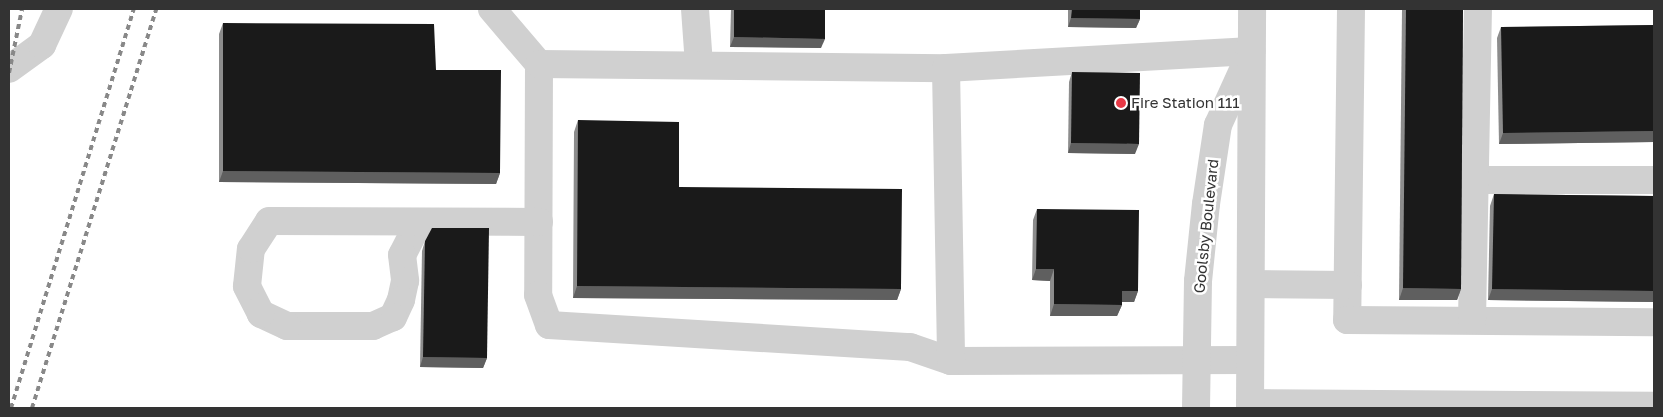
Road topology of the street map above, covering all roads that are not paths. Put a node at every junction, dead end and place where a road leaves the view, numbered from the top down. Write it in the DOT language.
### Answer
graph roads {
  1 [pos="59,9"];
  2 [pos="492,9"];
  3 [pos="695,9"];
  4 [pos="1252,9"];
  5 [pos="1351,9"];
  6 [pos="1478,9"];
  7 [pos="1252,51"];
  8 [pos="539,64"];
  9 [pos="699,66"];
  10 [pos="946,68"];
  11 [pos="9,69"];
  12 [pos="1474,180"];
  13 [pos="1654,180"];
  14 [pos="419,222"];
  15 [pos="538,222"];
  16 [pos="1251,284"];
  17 [pos="1348,285"];
  18 [pos="1472,320"];
  19 [pos="1654,322"];
  20 [pos="1196,360"];
  21 [pos="1250,360"];
  22 [pos="951,361"];
  23 [pos="1250,406"];
  24 [pos="1654,406"];
  25 [pos="1543,407"];
  26 [pos="1196,408"];
  1 -- 11 [label="street"];
  2 -- 8 [label="street"];
  3 -- 9 [label="street"];
  4 -- 7 [label="street, Goolsby Boulevard"];
  5 -- 17 [label="street"];
  6 -- 12 [label="street"];
  7 -- 10 [label="street"];
  7 -- 16 [label="street, Goolsby Boulevard"];
  7 -- 20 [label="street, Goolsby Boulevard"];
  8 -- 9 [label="street"];
  8 -- 15 [label="street"];
  9 -- 10 [label="street"];
  10 -- 22 [label="street"];
  12 -- 13 [label="street"];
  12 -- 18 [label="street"];
  14 -- 14 [label="street"];
  14 -- 15 [label="street"];
  15 -- 22 [label="street"];
  16 -- 17 [label="street"];
  16 -- 21 [label="street, Goolsby Boulevard"];
  17 -- 18 [label="street"];
  18 -- 19 [label="street"];
  20 -- 21 [label="street"];
  20 -- 22 [label="street"];
  20 -- 26 [label="street, Goolsby Boulevard"];
  21 -- 23 [label="street, Goolsby Boulevard"];
  23 -- 25 [label="street"];
  24 -- 25 [label="street"];
}
